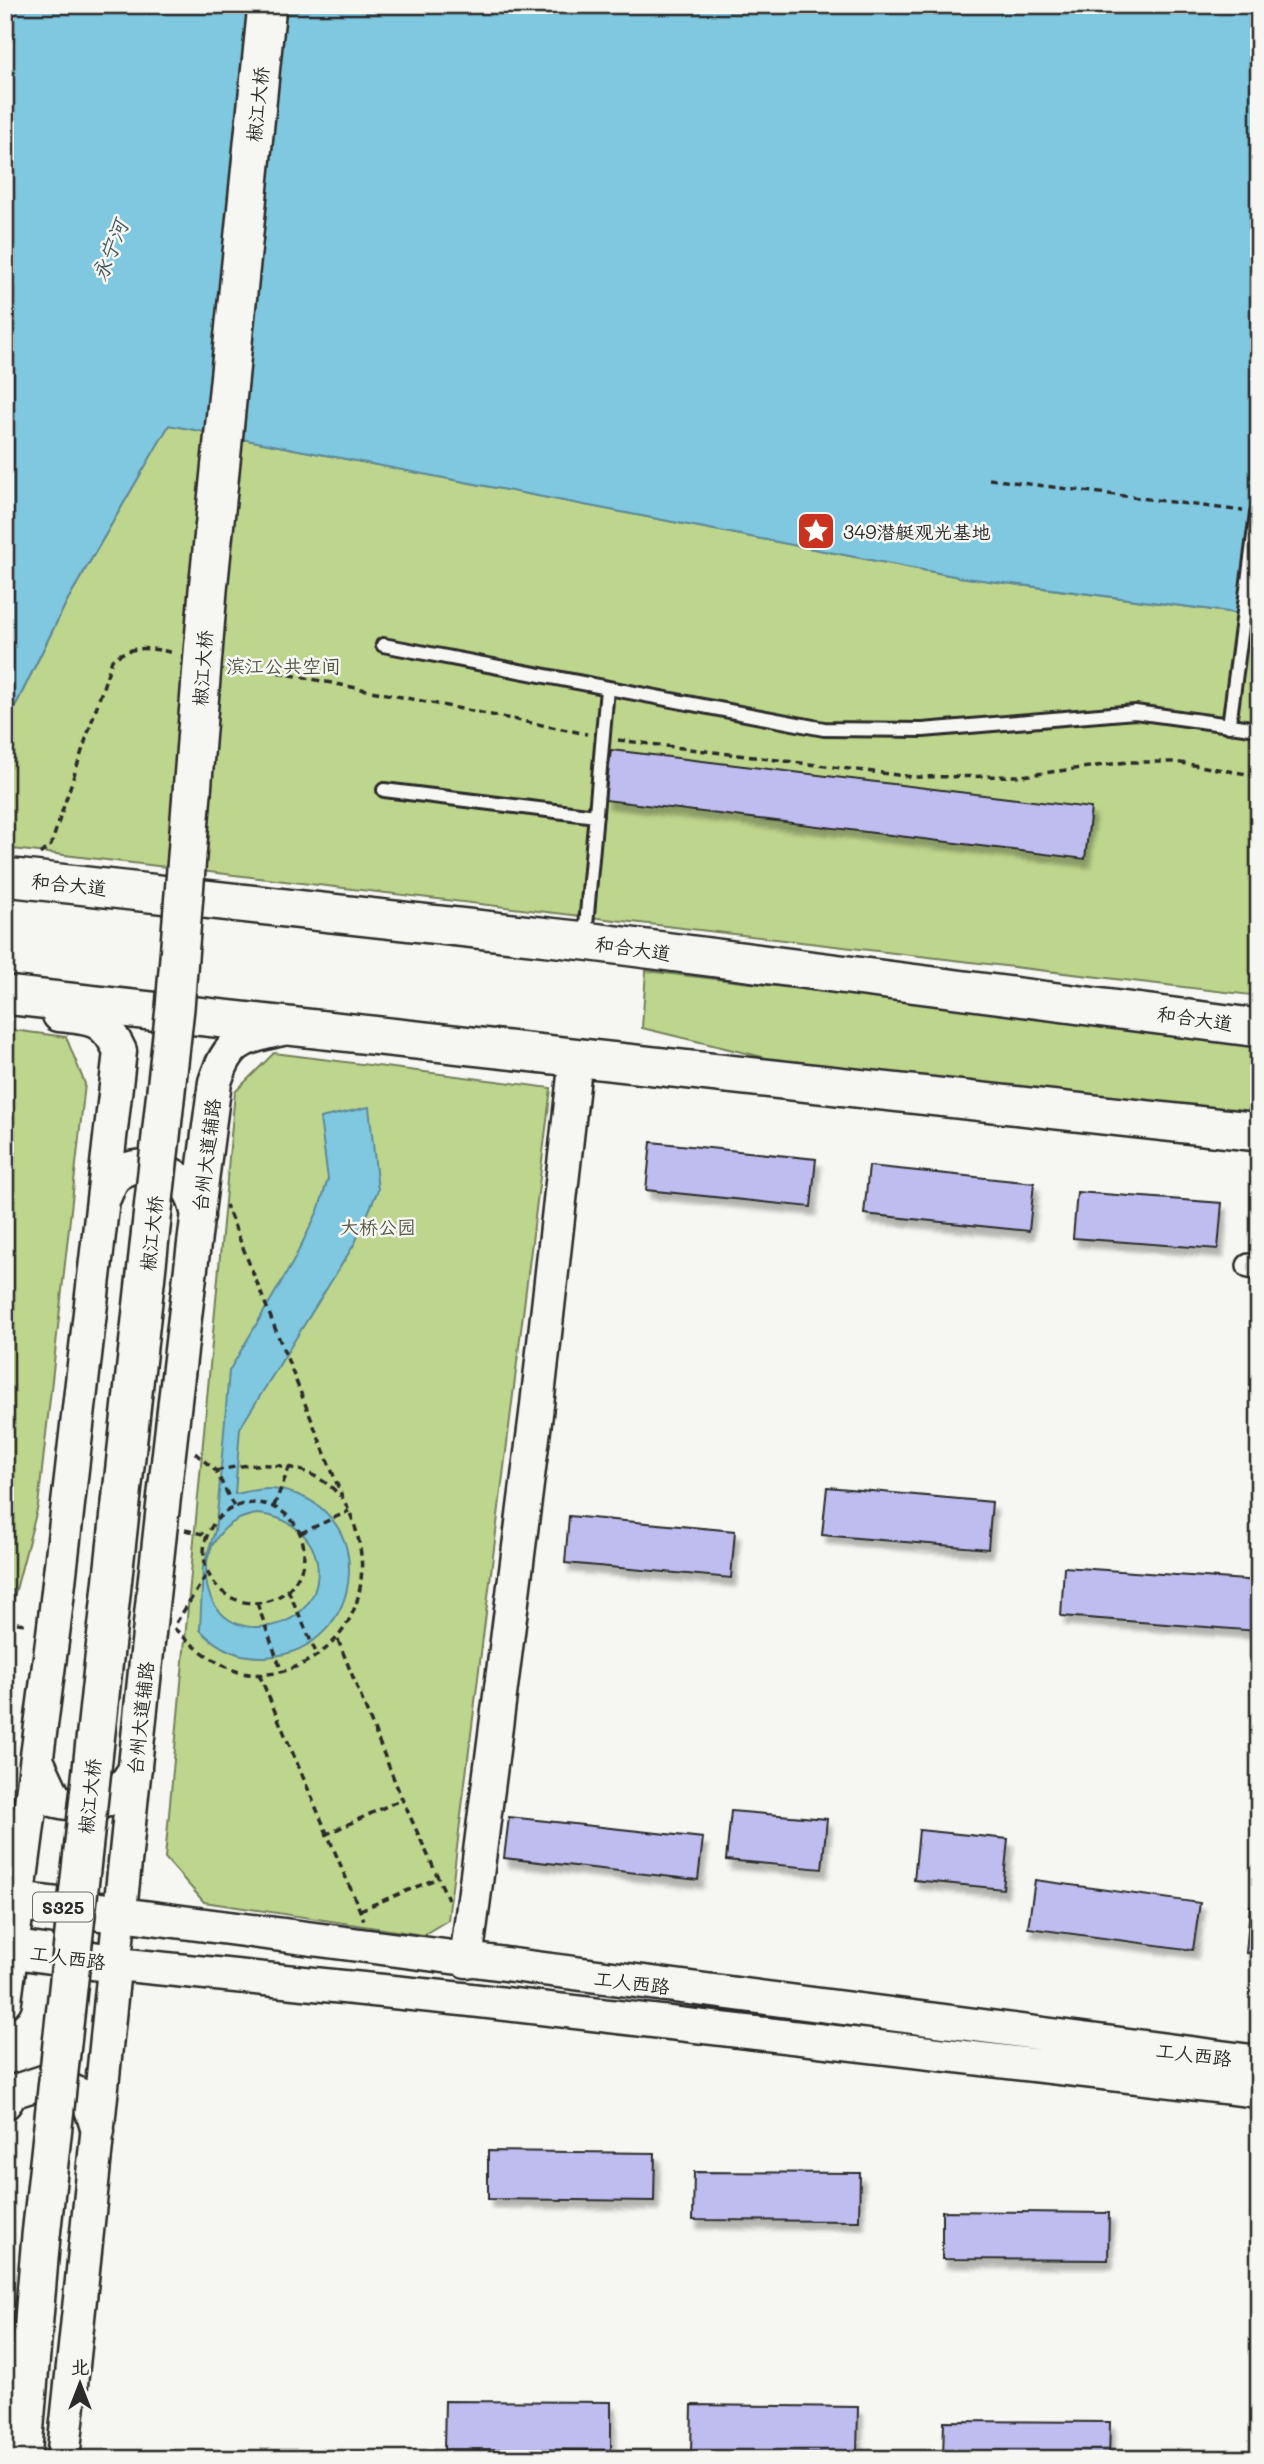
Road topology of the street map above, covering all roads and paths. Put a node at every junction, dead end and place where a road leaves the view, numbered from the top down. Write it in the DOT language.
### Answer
graph roads {
  1 [pos="243,5"];
  2 [pos="267,5"];
  3 [pos="989,479"];
  4 [pos="1257,513"];
  5 [pos="383,646"];
  6 [pos="179,653"];
  7 [pos="228,662"];
  8 [pos="607,689"];
  9 [pos="1229,726"];
  10 [pos="1259,729"];
  11 [pos="603,737"];
  12 [pos="1259,776"];
  13 [pos="384,790"];
  14 [pos="596,816"];
  15 [pos="20,868"];
  16 [pos="585,941"];
  17 [pos="5,995"];
  18 [pos="5,1009"];
  19 [pos="293,1027"];
  20 [pos="1259,1028"];
  21 [pos="576,1058"];
  22 [pos="1259,1132"];
  23 [pos="220,1192"];
  24 [pos="103,1200"];
  25 [pos="198,1216"];
  26 [pos="170,1432"];
  27 [pos="288,1470"];
  28 [pos="216,1471"];
  29 [pos="343,1499"];
  30 [pos="275,1505"];
  31 [pos="234,1507"];
  32 [pos="349,1511"];
  33 [pos="303,1533"];
  34 [pos="207,1574"];
  35 [pos="153,1585"];
  36 [pos="290,1592"];
  37 [pos="258,1604"];
  38 [pos="174,1628"];
  39 [pos="338,1640"];
  40 [pos="318,1657"];
  41 [pos="282,1672"];
  42 [pos="259,1674"];
  43 [pos="37,1759"];
  44 [pos="135,1769"];
  45 [pos="402,1799"];
  46 [pos="325,1835"];
  47 [pos="438,1878"];
  48 [pos="12,1901"];
  49 [pos="360,1910"];
  50 [pos="121,1914"];
  51 [pos="270,1934"];
  52 [pos="8,1949"];
  53 [pos="377,1949"];
  54 [pos="467,1951"];
  55 [pos="117,1964"];
  56 [pos="261,1979"];
  57 [pos="5,2001"];
  58 [pos="1259,2062"];
  59 [pos="1259,2091"];
  60 [pos="5,2103"];
  61 [pos="99,2132"];
  62 [pos="5,2376"];
  63 [pos="22,2459"];
  64 [pos="63,2459"];
  1 -- 62 [label="main road, 椒江大桥"];
  2 -- 63 [label="main road, 椒江大桥, bridge"];
  3 -- 4 [label="path"];
  4 -- 9 [label="lane"];
  5 -- 8 [label="lane"];
  6 -- 15 [label="path"];
  7 -- 11 [label="path"];
  8 -- 9 [label="lane"];
  8 -- 11 [label="lane"];
  9 -- 10 [label="lane"];
  11 -- 12 [label="path"];
  11 -- 14 [label="lane"];
  13 -- 14 [label="lane"];
  14 -- 16 [label="lane"];
  15 -- 16 [label="main road, 和合大道"];
  16 -- 20 [label="main road, 和合大道"];
  17 -- 19 [label="main road"];
  18 -- 24 [label="main road"];
  19 -- 21 [label="main road"];
  19 -- 25 [label="main road, 台州大道辅路"];
  21 -- 22 [label="main road"];
  21 -- 54 [label="main road"];
  23 -- 29 [label="path"];
  24 -- 25 [label="main road"];
  24 -- 43 [label="main road"];
  25 -- 26 [label="main road, 台州大道辅路"];
  26 -- 28 [label="path"];
  26 -- 35 [label="main road, 台州大道辅路"];
  27 -- 28 [label="path"];
  27 -- 29 [label="path"];
  27 -- 30 [label="path"];
  28 -- 31 [label="path"];
  29 -- 32 [label="path"];
  30 -- 31 [label="path"];
  30 -- 33 [label="path"];
  31 -- 34 [label="path"];
  32 -- 33 [label="path"];
  32 -- 39 [label="path"];
  33 -- 36 [label="path"];
  34 -- 37 [label="path"];
  34 -- 38 [label="path"];
  35 -- 38 [label="path"];
  35 -- 44 [label="main road, 台州大道辅路"];
  36 -- 37 [label="path"];
  36 -- 40 [label="path"];
  37 -- 41 [label="path"];
  38 -- 42 [label="path"];
  39 -- 40 [label="path"];
  39 -- 45 [label="path"];
  40 -- 41 [label="path"];
  41 -- 42 [label="path"];
  42 -- 46 [label="path"];
  43 -- 44 [label="main road"];
  43 -- 48 [label="main road"];
  44 -- 50 [label="main road, 台州大道辅路"];
  45 -- 46 [label="path"];
  45 -- 47 [label="path"];
  46 -- 49 [label="path"];
  47 -- 49 [label="path"];
  47 -- 54 [label="path"];
  48 -- 50 [label="main road, 工人西路 / S325"];
  48 -- 52 [label="main road"];
  49 -- 53 [label="path"];
  50 -- 51 [label="main road, 工人西路"];
  50 -- 55 [label="main road, 台州大道辅路"];
  51 -- 53 [label="main road, 工人西路"];
  51 -- 56 [label="main road"];
  52 -- 55 [label="main road, 工人西路"];
  52 -- 57 [label="main road"];
  53 -- 54 [label="main road, 工人西路"];
  54 -- 58 [label="main road, 工人西路"];
  55 -- 56 [label="main road, 工人西路"];
  55 -- 61 [label="main road, 台州大道辅路"];
  56 -- 59 [label="main road, 工人西路"];
  60 -- 61 [label="main road"];
  61 -- 64 [label="main road, 台州大道辅路"];
}
